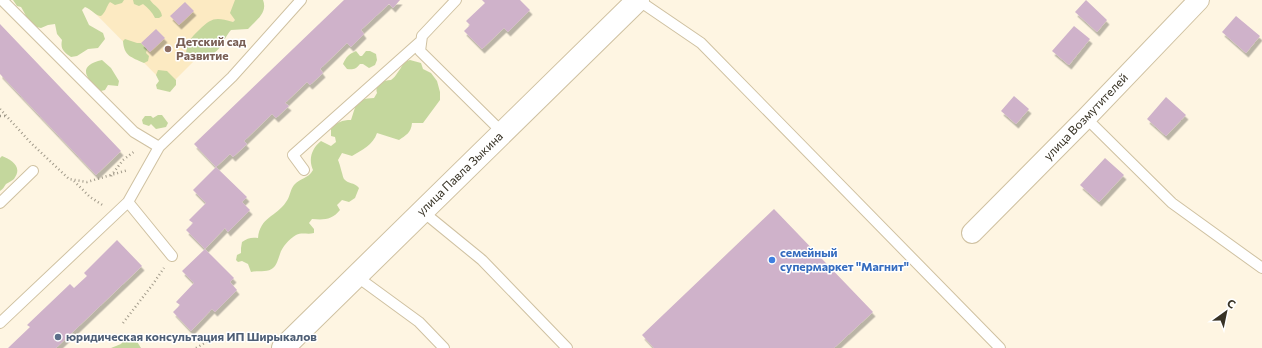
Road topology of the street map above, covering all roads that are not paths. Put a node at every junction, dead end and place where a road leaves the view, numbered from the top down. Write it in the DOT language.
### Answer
graph roads {
  1 [pos="2,0"];
  2 [pos="301,0"];
  3 [pos="456,0"];
  4 [pos="638,0"];
  5 [pos="1199,0"];
  6 [pos="422,40"];
  7 [pos="1086,118"];
  8 [pos="503,132"];
  9 [pos="159,147"];
  10 [pos="304,170"];
  11 [pos="33,171"];
  12 [pos="128,202"];
  13 [pos="0,203"];
  14 [pos="422,211"];
  15 [pos="972,233"];
  16 [pos="172,256"];
  17 [pos="1262,268"];
  18 [pos="356,276"];
  19 [pos="0,322"];
  20 [pos="282,348"];
  21 [pos="444,348"];
  22 [pos="567,348"];
  23 [pos="1000,348"];
  1 -- 9 [label="lane"];
  2 -- 9 [label="lane"];
  3 -- 6 [label="lane"];
  4 -- 8 [label="main road, улица Павла Зыкина"];
  4 -- 23 [label="lane"];
  5 -- 7 [label="street, улица Возмутителей"];
  6 -- 8 [label="lane"];
  6 -- 10 [label="lane"];
  7 -- 15 [label="street, улица Возмутителей"];
  7 -- 17 [label="lane"];
  8 -- 14 [label="main road, улица Павла Зыкина"];
  9 -- 12 [label="lane"];
  11 -- 13 [label="lane"];
  12 -- 16 [label="lane"];
  12 -- 19 [label="lane"];
  14 -- 18 [label="main road, улица Павла Зыкина"];
  14 -- 22 [label="lane"];
  18 -- 20 [label="main road, улица Павла Зыкина"];
  18 -- 21 [label="lane"];
}
